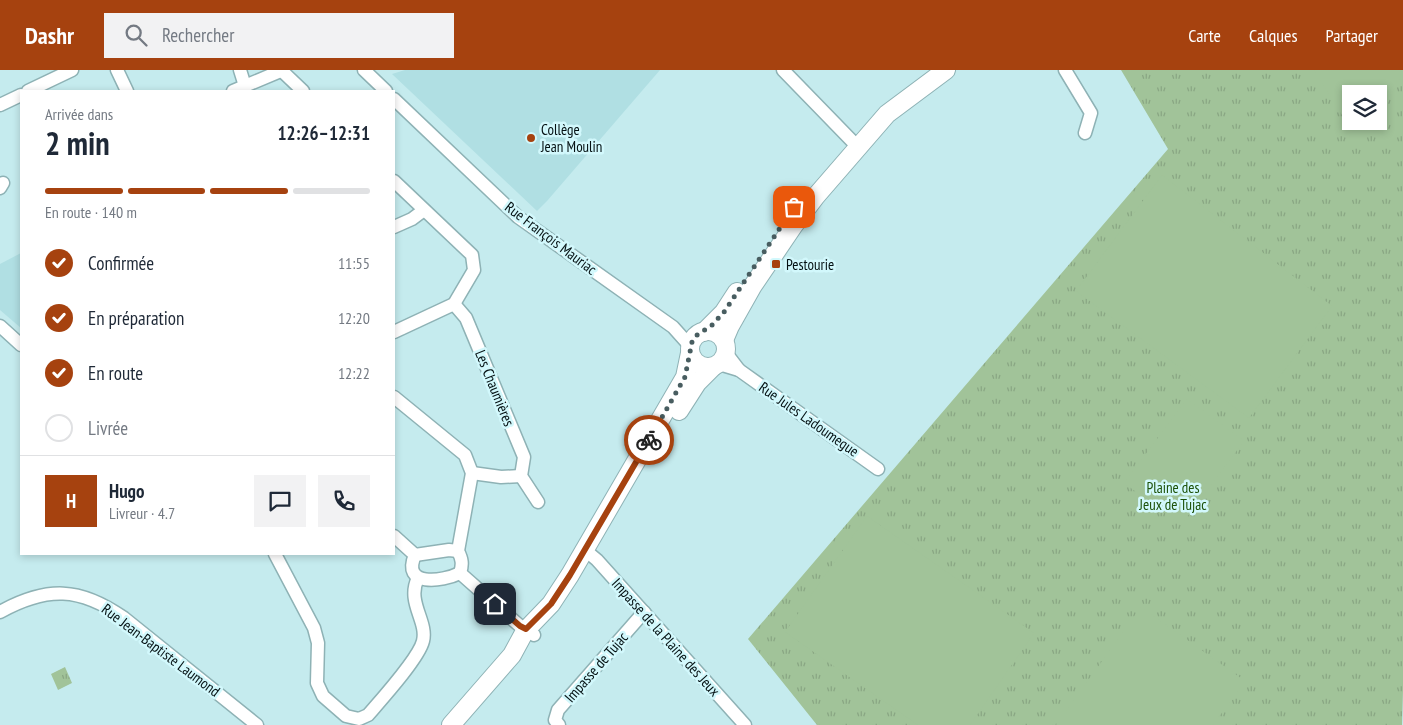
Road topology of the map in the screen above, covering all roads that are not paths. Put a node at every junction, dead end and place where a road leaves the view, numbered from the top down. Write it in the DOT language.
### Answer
graph roads {
  1 [pos="72,70"];
  2 [pos="116,70"];
  3 [pos="240,70"];
  4 [pos="283,70"];
  5 [pos="364,70"];
  6 [pos="783,70"];
  7 [pos="932,70"];
  8 [pos="946,70"];
  9 [pos="1065,70"];
  10 [pos="245,86"];
  11 [pos="30,90"];
  12 [pos="127,90"];
  13 [pos="235,90"];
  14 [pos="301,90"];
  15 [pos="385,90"];
  16 [pos="20,95"];
  17 [pos="395,100"];
  18 [pos="0,105"];
  19 [pos="1085,133"];
  20 [pos="852,141"];
  21 [pos="395,182"];
  22 [pos="424,210"];
  23 [pos="395,227"];
  24 [pos="454,304"];
  25 [pos="0,326"];
  26 [pos="395,332"];
  27 [pos="695,341"];
  28 [pos="20,344"];
  29 [pos="720,356"];
  30 [pos="395,398"];
  31 [pos="878,470"];
  32 [pos="472,473"];
  33 [pos="521,476"];
  34 [pos="538,502"];
  35 [pos="395,537"];
  36 [pos="458,552"];
  37 [pos="589,553"];
  38 [pos="276,555"];
  39 [pos="415,555"];
  40 [pos="460,573"];
  41 [pos="418,578"];
  42 [pos="0,612"];
  43 [pos="644,612"];
  44 [pos="530,632"];
  45 [pos="257,725"];
  46 [pos="451,725"];
  47 [pos="463,725"];
  48 [pos="559,725"];
  49 [pos="744,725"];
  1 -- 11 [label="street"];
  2 -- 12 [label="street"];
  3 -- 10 [label="street"];
  4 -- 10 [label="street"];
  4 -- 14 [label="street"];
  5 -- 15 [label="street"];
  6 -- 20 [label="street"];
  7 -- 20 [label="street"];
  8 -- 29 [label="street"];
  9 -- 19 [label="street"];
  10 -- 13 [label="street"];
  16 -- 18 [label="street"];
  17 -- 27 [label="street, Rue François Mauriac"];
  20 -- 27 [label="street"];
  21 -- 22 [label="street"];
  22 -- 23 [label="street"];
  22 -- 24 [label="street"];
  24 -- 26 [label="street"];
  24 -- 33 [label="street, Les Chaumières"];
  25 -- 28 [label="street"];
  27 -- 29 [label="street"];
  27 -- 29 [label="street"];
  27 -- 37 [label="street"];
  29 -- 31 [label="street, Rue Jules Ladoumegue"];
  29 -- 37 [label="street"];
  30 -- 32 [label="street"];
  32 -- 33 [label="street"];
  32 -- 36 [label="street"];
  33 -- 34 [label="street"];
  35 -- 39 [label="street"];
  36 -- 39 [label="street"];
  36 -- 40 [label="street"];
  37 -- 43 [label="street, Impasse de la Plaine des Jeux"];
  37 -- 44 [label="street"];
  38 -- 41 [label="street"];
  39 -- 41 [label="street"];
  40 -- 41 [label="street"];
  40 -- 44 [label="street"];
  42 -- 45 [label="street, Rue Jean-Baptiste Laumond"];
  43 -- 48 [label="street, Impasse de Tujac"];
  43 -- 49 [label="street, Impasse de la Plaine des Jeux"];
  44 -- 46 [label="street"];
  44 -- 47 [label="street"];
}
